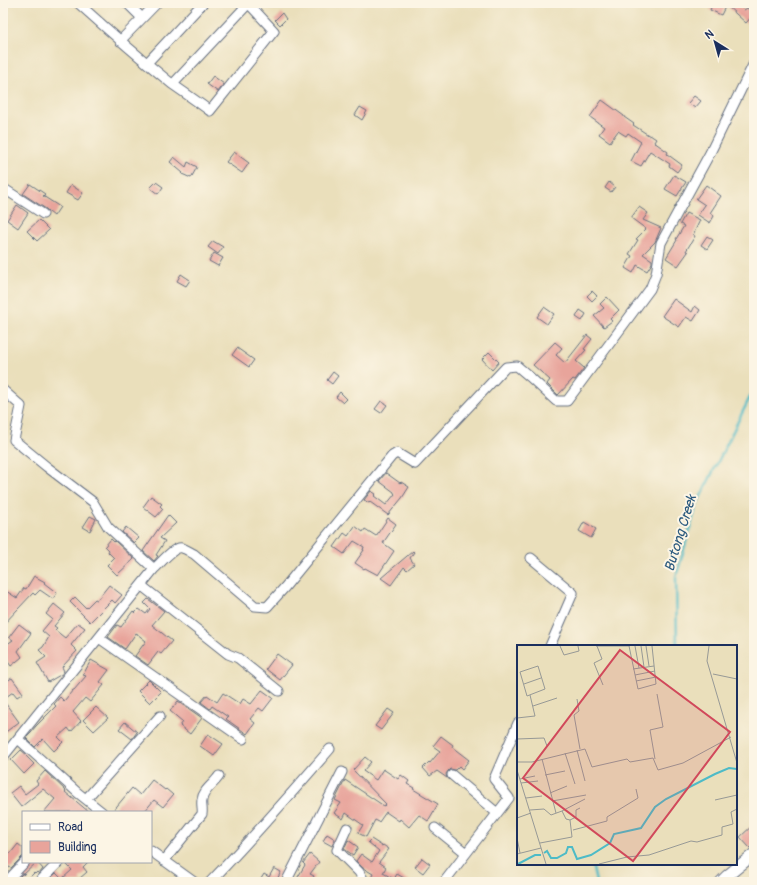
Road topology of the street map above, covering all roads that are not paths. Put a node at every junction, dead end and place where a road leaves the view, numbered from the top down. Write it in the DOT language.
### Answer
graph roads {
  1 [pos="78,3"];
  2 [pos="127,3"];
  3 [pos="157,3"];
  4 [pos="203,3"];
  5 [pos="248,3"];
  6 [pos="142,18"];
  7 [pos="120,41"];
  8 [pos="754,62"];
  9 [pos="147,63"];
  10 [pos="174,84"];
  11 [pos="3,188"];
  12 [pos="43,214"];
  13 [pos="3,390"];
  14 [pos="531,558"];
  15 [pos="154,569"];
  16 [pos="142,586"];
  17 [pos="99,638"];
  18 [pos="550,645"];
  19 [pos="279,691"];
  20 [pos="160,716"];
  21 [pos="517,725"];
  22 [pos="18,739"];
  23 [pos="243,739"];
  24 [pos="330,749"];
  25 [pos="3,757"];
  26 [pos="342,772"];
  27 [pos="452,775"];
  28 [pos="219,776"];
  29 [pos="86,799"];
  30 [pos="101,811"];
  31 [pos="497,813"];
  32 [pos="347,828"];
  33 [pos="435,828"];
  34 [pos="152,852"];
  35 [pos="466,853"];
  36 [pos="754,854"];
  37 [pos="164,861"];
  38 [pos="23,863"];
  39 [pos="58,863"];
  40 [pos="6,882"];
  41 [pos="39,882"];
  42 [pos="194,882"];
  43 [pos="210,882"];
  44 [pos="286,882"];
  45 [pos="363,882"];
  46 [pos="444,882"];
  47 [pos="722,882"];
  1 -- 7 [label="street"];
  2 -- 6 [label="street"];
  3 -- 6 [label="street"];
  4 -- 9 [label="street"];
  5 -- 10 [label="street"];
  5 -- 10 [label="street"];
  6 -- 7 [label="street"];
  7 -- 9 [label="street"];
  8 -- 15 [label="street"];
  9 -- 10 [label="street"];
  11 -- 12 [label="street"];
  13 -- 15 [label="street"];
  14 -- 18 [label="street"];
  15 -- 16 [label="street"];
  16 -- 17 [label="street"];
  16 -- 19 [label="street"];
  17 -- 22 [label="street"];
  17 -- 23 [label="street"];
  20 -- 29 [label="street"];
  21 -- 31 [label="street"];
  22 -- 25 [label="street"];
  22 -- 29 [label="street"];
  24 -- 43 [label="street"];
  26 -- 44 [label="street"];
  27 -- 31 [label="street"];
  28 -- 37 [label="street"];
  29 -- 30 [label="street"];
  31 -- 35 [label="street"];
  32 -- 45 [label="street"];
  33 -- 35 [label="street"];
  34 -- 37 [label="street"];
  35 -- 46 [label="street"];
  36 -- 47 [label="street"];
  37 -- 42 [label="street"];
  38 -- 40 [label="street"];
  39 -- 41 [label="street"];
}
